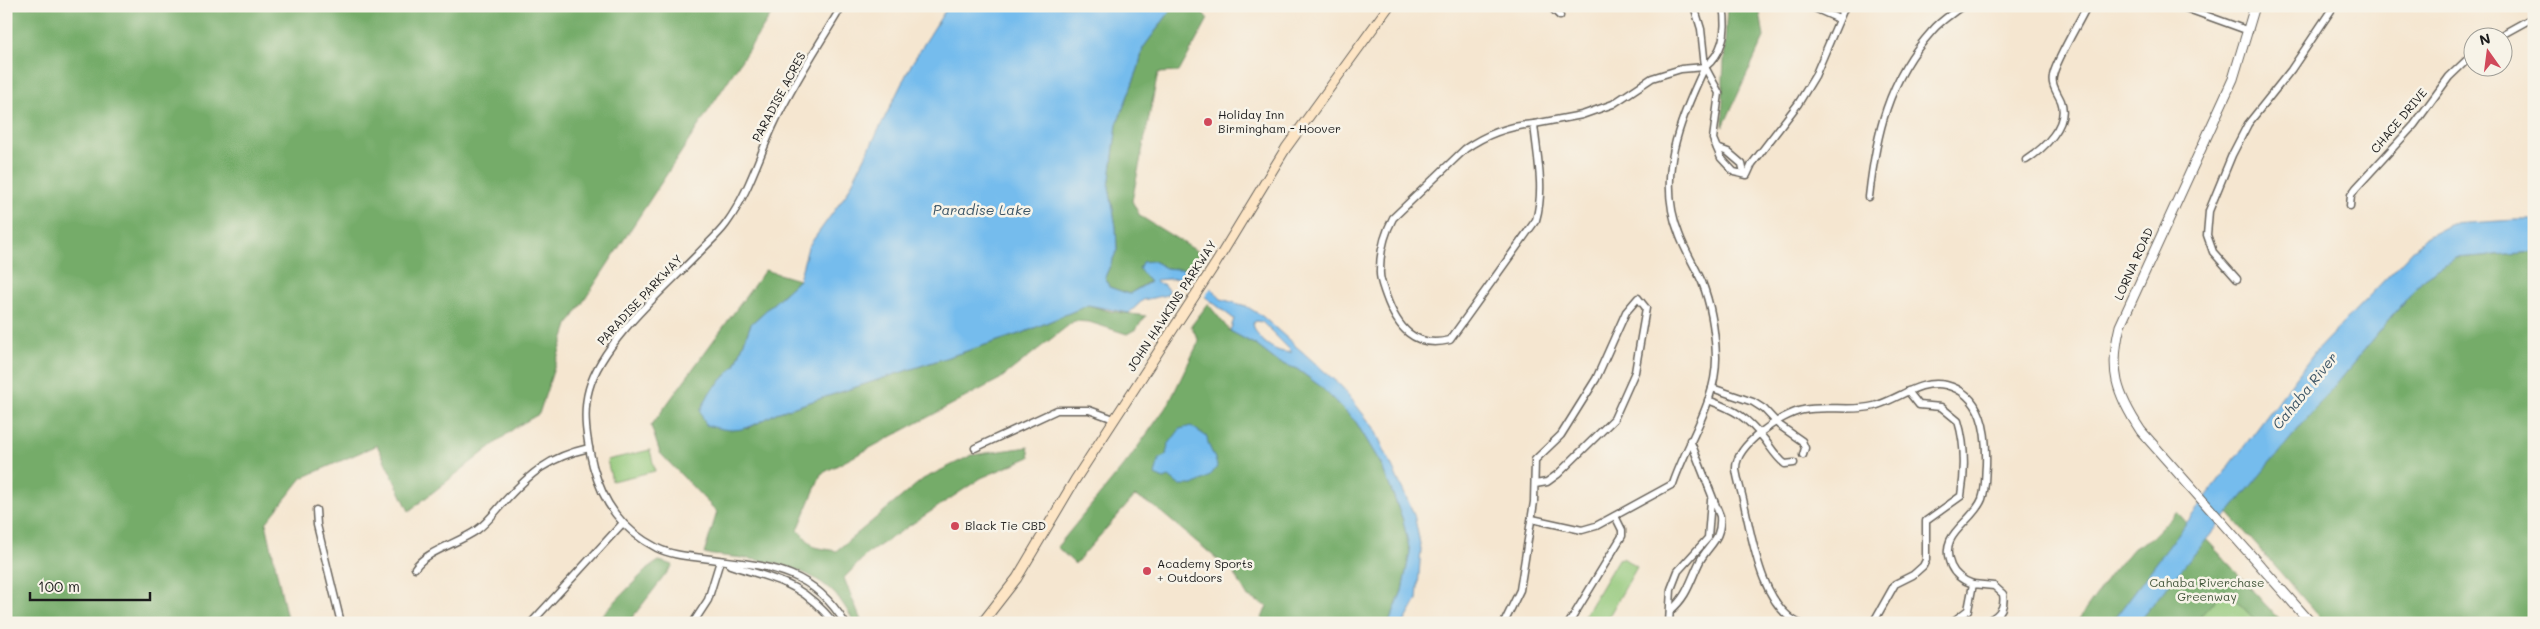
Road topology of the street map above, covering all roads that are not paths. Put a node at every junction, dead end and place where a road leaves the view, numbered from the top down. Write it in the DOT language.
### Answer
graph roads {
  1 [pos="842,6"];
  2 [pos="1389,6"];
  3 [pos="1550,6"];
  4 [pos="1694,6"];
  5 [pos="1723,6"];
  6 [pos="1810,6"];
  7 [pos="1845,6"];
  8 [pos="1962,6"];
  9 [pos="2087,6"];
  10 [pos="2180,6"];
  11 [pos="2255,6"];
  12 [pos="2334,6"];
  13 [pos="1560,16"];
  14 [pos="2534,17"];
  15 [pos="1839,19"];
  16 [pos="2512,29"];
  17 [pos="2248,31"];
  18 [pos="2462,65"];
  19 [pos="1705,67"];
  20 [pos="1534,124"];
  21 [pos="2026,160"];
  22 [pos="1869,197"];
  23 [pos="2350,206"];
  24 [pos="725,226"];
  25 [pos="2237,279"];
  26 [pos="1712,388"];
  27 [pos="1908,391"];
  28 [pos="1708,400"];
  29 [pos="1114,419"];
  30 [pos="1774,421"];
  31 [pos="1760,434"];
  32 [pos="1690,440"];
  33 [pos="589,448"];
  34 [pos="975,448"];
  35 [pos="1802,455"];
  36 [pos="1794,464"];
  37 [pos="1535,484"];
  38 [pos="1710,495"];
  39 [pos="316,510"];
  40 [pos="1615,516"];
  41 [pos="1532,519"];
  42 [pos="622,524"];
  43 [pos="720,561"];
  44 [pos="415,568"];
  45 [pos="1973,584"];
  46 [pos="1670,611"];
  47 [pos="341,623"];
  48 [pos="531,623"];
  49 [pos="693,623"];
  50 [pos="834,623"];
  51 [pos="845,623"];
  52 [pos="982,623"];
  53 [pos="1504,623"];
  54 [pos="1569,623"];
  55 [pos="1668,623"];
  56 [pos="1798,623"];
  57 [pos="1873,623"];
  58 [pos="1951,623"];
  59 [pos="1983,623"];
  60 [pos="2311,623"];
  1 -- 24 [label="street, PARADISE ACRES"];
  2 -- 29 [label="main road, JOHN HAWKINS PARKWAY"];
  3 -- 13 [label="street"];
  4 -- 19 [label="street"];
  5 -- 19 [label="street"];
  6 -- 15 [label="street"];
  7 -- 15 [label="street"];
  8 -- 22 [label="street"];
  9 -- 21 [label="street"];
  10 -- 17 [label="street"];
  11 -- 17 [label="street, LORNA ROAD"];
  12 -- 25 [label="street"];
  14 -- 16 [label="street"];
  15 -- 19 [label="street"];
  17 -- 60 [label="street, LORNA ROAD"];
  18 -- 23 [label="street, CHACE DRIVE"];
  19 -- 20 [label="street"];
  19 -- 26 [label="street"];
  20 -- 20 [label="street"];
  24 -- 33 [label="street, PARADISE PARKWAY"];
  26 -- 28 [label="street"];
  26 -- 30 [label="street"];
  27 -- 30 [label="street"];
  27 -- 45 [label="street"];
  27 -- 57 [label="street"];
  28 -- 31 [label="street"];
  28 -- 32 [label="street"];
  29 -- 34 [label="street"];
  29 -- 52 [label="main road, JOHN HAWKINS PARKWAY"];
  30 -- 31 [label="street"];
  30 -- 35 [label="street"];
  31 -- 36 [label="street"];
  31 -- 56 [label="street"];
  32 -- 38 [label="street"];
  32 -- 40 [label="street"];
  33 -- 42 [label="street, PARADISE PARKWAY"];
  33 -- 44 [label="street"];
  37 -- 37 [label="street"];
  37 -- 41 [label="street"];
  38 -- 46 [label="street"];
  38 -- 46 [label="street"];
  39 -- 47 [label="street"];
  40 -- 41 [label="street"];
  40 -- 54 [label="street"];
  41 -- 53 [label="street"];
  42 -- 43 [label="street, PARADISE PARKWAY"];
  42 -- 48 [label="street"];
  43 -- 49 [label="street"];
  43 -- 50 [label="street, PARADISE PARKWAY"];
  43 -- 51 [label="street, PARADISE PARKWAY"];
  45 -- 58 [label="street"];
  45 -- 59 [label="street"];
  46 -- 55 [label="street"];
}
